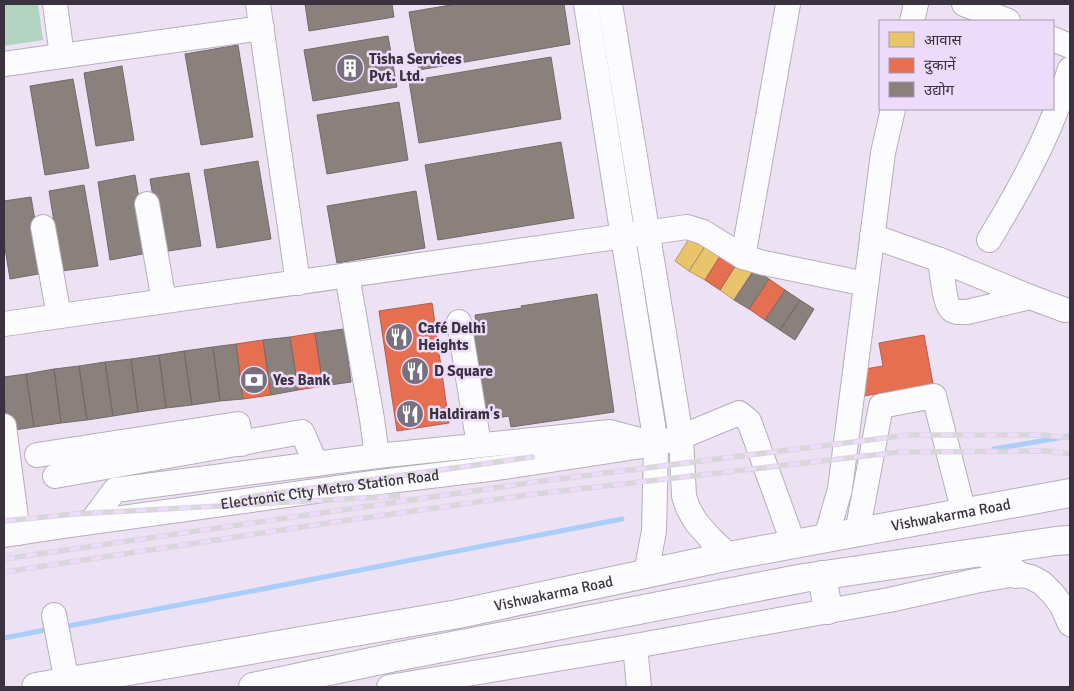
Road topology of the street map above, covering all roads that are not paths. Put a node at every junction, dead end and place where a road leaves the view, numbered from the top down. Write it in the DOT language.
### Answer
graph roads {
  1 [pos="54,4"];
  2 [pos="258,4"];
  3 [pos="586,4"];
  4 [pos="610,4"];
  5 [pos="788,4"];
  6 [pos="916,4"];
  7 [pos="964,4"];
  8 [pos="912,20"];
  9 [pos="1005,20"];
  10 [pos="262,28"];
  11 [pos="1054,39"];
  12 [pos="1070,46"];
  13 [pos="62,56"];
  14 [pos="4,64"];
  15 [pos="1070,69"];
  16 [pos="893,110"];
  17 [pos="146,204"];
  18 [pos="43,227"];
  19 [pos="648,233"];
  20 [pos="624,236"];
  21 [pos="872,236"];
  22 [pos="989,240"];
  23 [pos="743,257"];
  24 [pos="940,260"];
  25 [pos="347,276"];
  26 [pos="298,282"];
  27 [pos="866,284"];
  28 [pos="1030,297"];
  29 [pos="164,301"];
  30 [pos="1065,310"];
  31 [pos="59,316"];
  32 [pos="460,322"];
  33 [pos="4,324"];
  34 [pos="4,426"];
  35 [pos="681,437"];
  36 [pos="241,444"];
  37 [pos="656,444"];
  38 [pos="479,445"];
  39 [pos="37,455"];
  40 [pos="377,456"];
  41 [pos="316,464"];
  42 [pos="55,476"];
  43 [pos="1070,493"];
  44 [pos="964,513"];
  45 [pos="91,522"];
  46 [pos="858,532"];
  47 [pos="11,534"];
  48 [pos="826,538"];
  49 [pos="1070,540"];
  50 [pos="794,545"];
  51 [pos="982,552"];
  52 [pos="729,556"];
  53 [pos="646,573"];
  54 [pos="1016,574"];
  55 [pos="822,575"];
  56 [pos="828,610"];
  57 [pos="458,614"];
  58 [pos="54,615"];
  59 [pos="1070,620"];
  60 [pos="389,626"];
  61 [pos="463,644"];
  62 [pos="634,646"];
  63 [pos="395,657"];
  64 [pos="67,682"];
  65 [pos="36,687"];
  66 [pos="254,687"];
  67 [pos="389,687"];
  68 [pos="639,687"];
  1 -- 13 [label="street"];
  2 -- 10 [label="street"];
  3 -- 20 [label="street"];
  4 -- 19 [label="street"];
  5 -- 23 [label="street"];
  6 -- 8 [label="street"];
  7 -- 9 [label="street"];
  10 -- 13 [label="street"];
  10 -- 26 [label="street"];
  11 -- 12 [label="street"];
  13 -- 14 [label="street"];
  15 -- 22 [label="street"];
  16 -- 21 [label="street"];
  17 -- 29 [label="street"];
  18 -- 31 [label="street"];
  19 -- 20 [label="street"];
  19 -- 23 [label="street"];
  19 -- 35 [label="street"];
  20 -- 25 [label="street"];
  20 -- 37 [label="street"];
  21 -- 24 [label="street"];
  21 -- 27 [label="street"];
  23 -- 27 [label="street"];
  24 -- 28 [label="street"];
  24 -- 28 [label="street"];
  25 -- 26 [label="street"];
  25 -- 40 [label="street"];
  26 -- 29 [label="street"];
  27 -- 48 [label="street"];
  28 -- 30 [label="street"];
  29 -- 31 [label="street"];
  31 -- 33 [label="street"];
  32 -- 38 [label="street"];
  34 -- 47 [label="street"];
  35 -- 37 [label="street, Electronic City Metro Station Road"];
  35 -- 50 [label="street, Electronic City Metro Station Road"];
  35 -- 52 [label="street"];
  36 -- 39 [label="street"];
  36 -- 41 [label="street"];
  36 -- 42 [label="street"];
  37 -- 38 [label="street"];
  37 -- 45 [label="street, Electronic City Metro Station Road"];
  37 -- 53 [label="street"];
  38 -- 40 [label="street"];
  40 -- 41 [label="street"];
  41 -- 45 [label="street"];
  43 -- 44 [label="main road, Vishwakarma Road"];
  44 -- 46 [label="main road, Vishwakarma Road"];
  44 -- 46 [label="street"];
  45 -- 47 [label="street, Electronic City Metro Station Road"];
  46 -- 48 [label="main road, Vishwakarma Road"];
  48 -- 50 [label="main road, Vishwakarma Road"];
  49 -- 51 [label="main road"];
  50 -- 52 [label="main road, Vishwakarma Road"];
  51 -- 54 [label="main road"];
  51 -- 55 [label="main road"];
  52 -- 53 [label="main road, Vishwakarma Road"];
  53 -- 57 [label="main road, Vishwakarma Road"];
  54 -- 56 [label="street"];
  54 -- 59 [label="street"];
  55 -- 56 [label="main road"];
  55 -- 61 [label="main road"];
  56 -- 62 [label="street"];
  57 -- 60 [label="main road, Vishwakarma Road"];
  57 -- 61 [label="main road"];
  58 -- 64 [label="street"];
  60 -- 63 [label="main road"];
  60 -- 64 [label="main road, Vishwakarma Road"];
  61 -- 63 [label="main road"];
  62 -- 67 [label="street"];
  62 -- 68 [label="street"];
  63 -- 66 [label="main road"];
  64 -- 65 [label="main road, Vishwakarma Road"];
}
